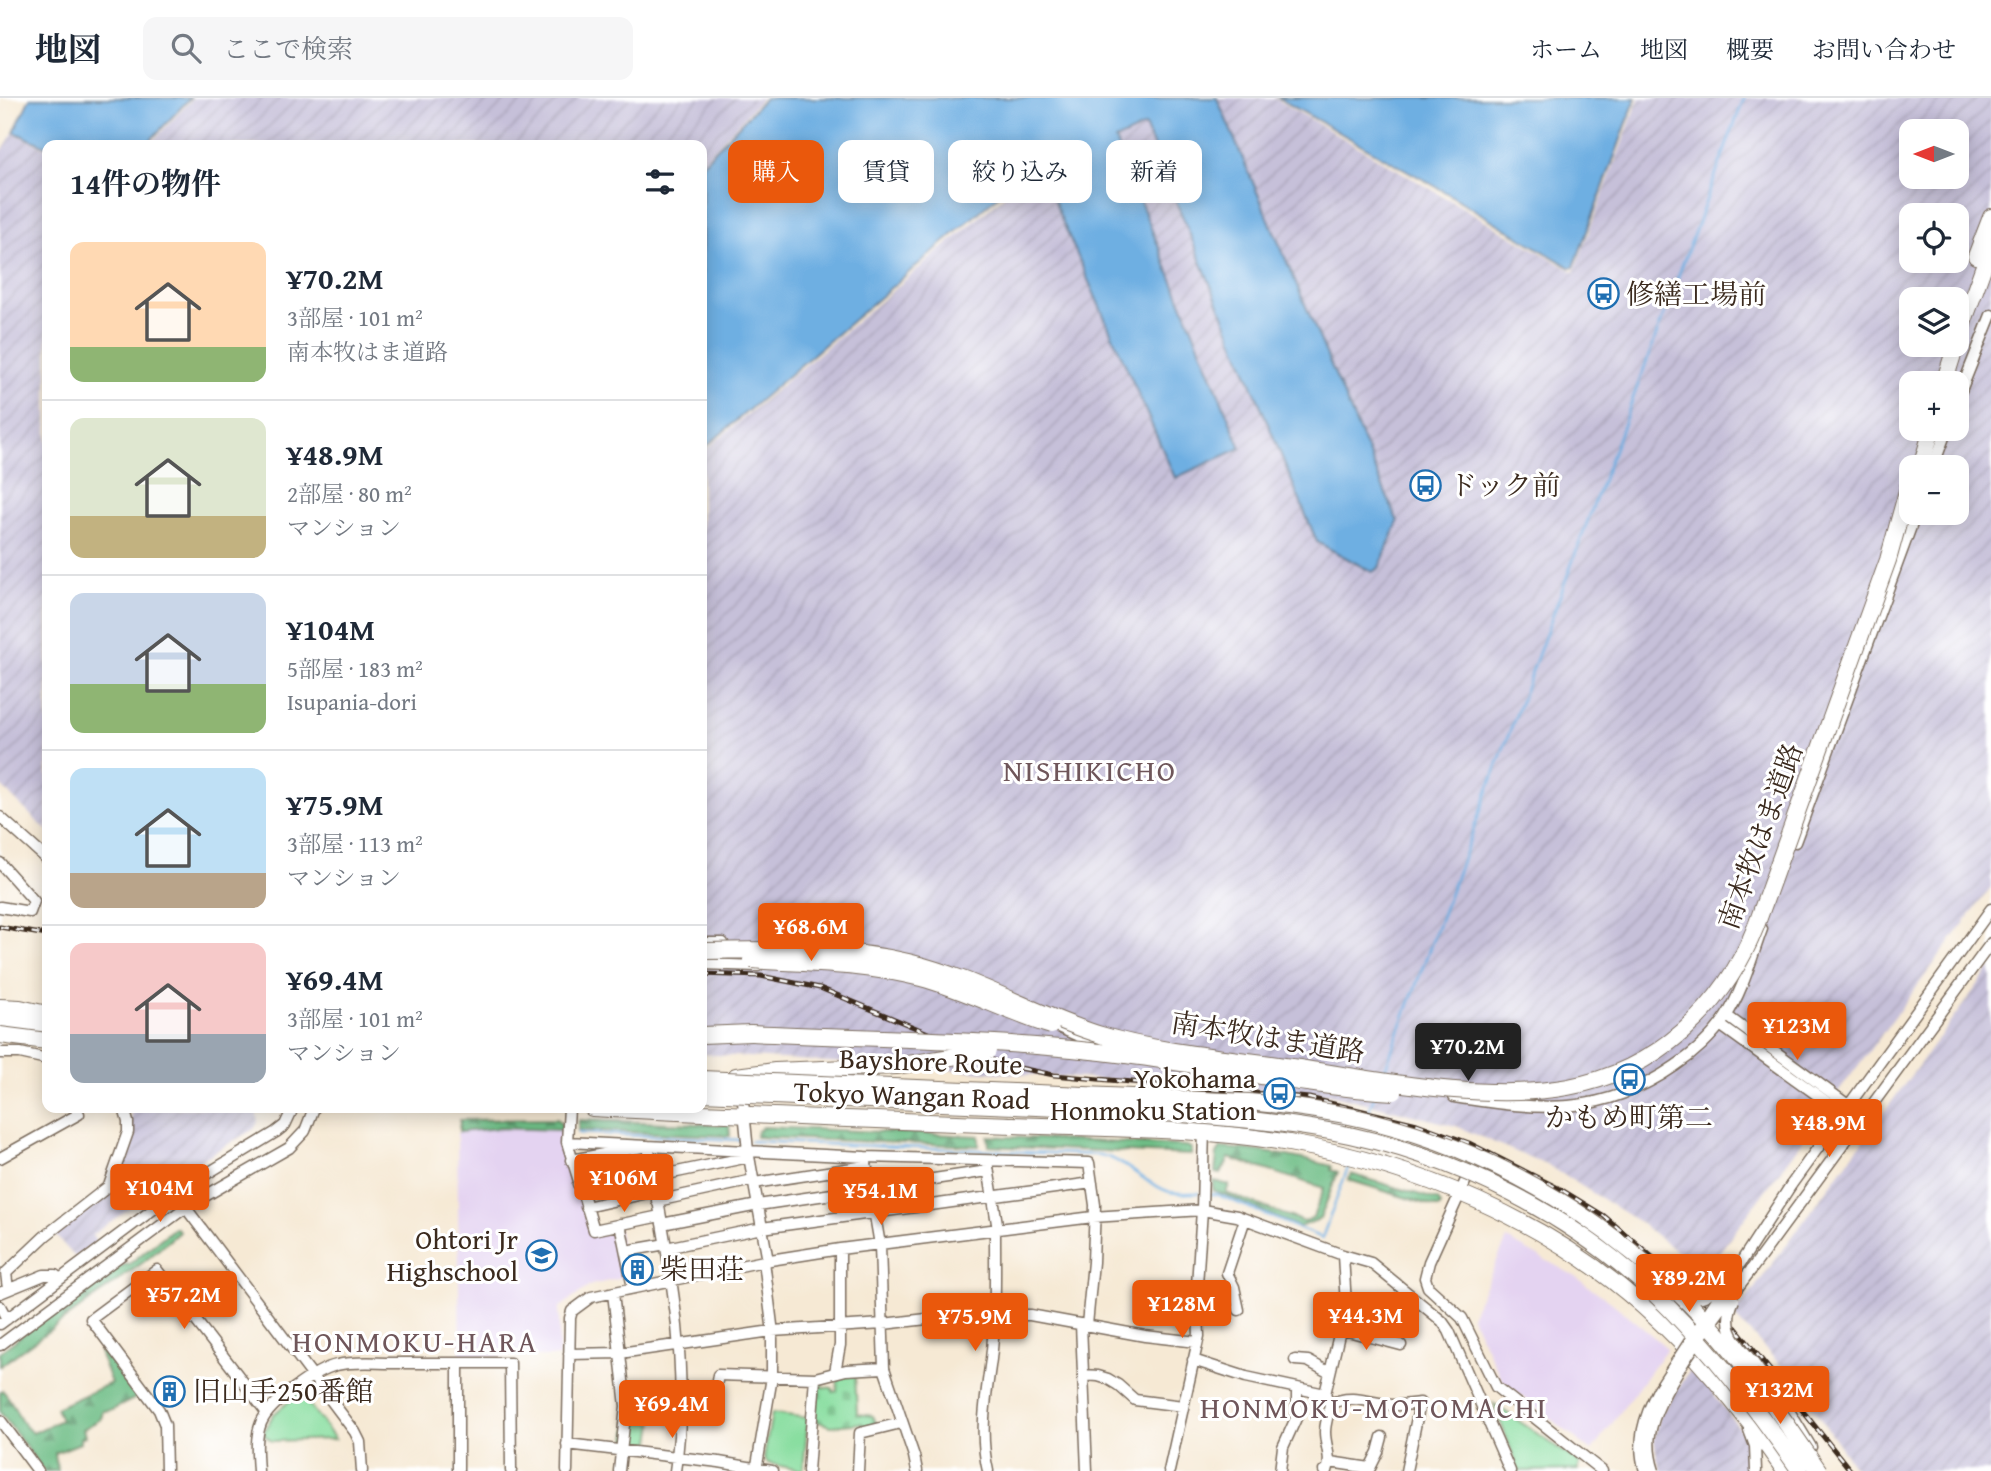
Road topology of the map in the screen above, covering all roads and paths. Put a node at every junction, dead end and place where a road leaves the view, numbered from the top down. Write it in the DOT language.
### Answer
graph roads {
  1 [pos="1991,217"];
  2 [pos="1991,246"];
  3 [pos="1965,287"];
  4 [pos="1969,308"];
  5 [pos="1991,315"];
  6 [pos="1969,371"];
  7 [pos="1899,520"];
  8 [pos="1903,525"];
  9 [pos="1912,525"];
  10 [pos="0,817"];
  11 [pos="42,855"];
  12 [pos="0,863"];
  13 [pos="0,906"];
  14 [pos="1991,909"];
  15 [pos="707,943"];
  16 [pos="1991,943"];
  17 [pos="707,953"];
  18 [pos="707,953"];
  19 [pos="707,964"];
  20 [pos="943,973"];
  21 [pos="0,1005"];
  22 [pos="42,1013"];
  23 [pos="0,1019"];
  24 [pos="1724,1020"];
  25 [pos="42,1024"];
  26 [pos="0,1034"];
  27 [pos="707,1035"];
  28 [pos="42,1042"];
  29 [pos="0,1053"];
  30 [pos="42,1058"];
  31 [pos="1244,1060"];
  32 [pos="707,1081"];
  33 [pos="707,1081"];
  34 [pos="707,1081"];
  35 [pos="742,1086"];
  36 [pos="707,1093"];
  37 [pos="1487,1094"];
  38 [pos="1204,1105"];
  39 [pos="1844,1109"];
  40 [pos="78,1113"];
  41 [pos="125,1113"];
  42 [pos="291,1113"];
  43 [pos="312,1113"];
  44 [pos="569,1113"];
  45 [pos="686,1113"];
  46 [pos="743,1116"];
  47 [pos="1861,1121"];
  48 [pos="1203,1132"];
  49 [pos="566,1142"];
  50 [pos="648,1146"];
  51 [pos="749,1154"];
  52 [pos="0,1158"];
  53 [pos="571,1160"];
  54 [pos="866,1161"];
  55 [pos="988,1166"];
  56 [pos="1469,1171"];
  57 [pos="653,1173"];
  58 [pos="753,1182"];
  59 [pos="1092,1183"];
  60 [pos="578,1184"];
  61 [pos="871,1189"];
  62 [pos="175,1193"];
  63 [pos="1460,1195"];
  64 [pos="656,1196"];
  65 [pos="993,1196"];
  66 [pos="1202,1199"];
  67 [pos="758,1205"];
  68 [pos="586,1206"];
  69 [pos="186,1207"];
  70 [pos="875,1211"];
  71 [pos="1093,1217"];
  72 [pos="1245,1219"];
  73 [pos="661,1220"];
  74 [pos="1576,1222"];
  75 [pos="620,1224"];
  76 [pos="762,1228"];
  77 [pos="996,1230"];
  78 [pos="880,1245"];
  79 [pos="666,1246"];
  80 [pos="840,1250"];
  81 [pos="626,1251"];
  82 [pos="1343,1255"];
  83 [pos="1741,1260"];
  84 [pos="766,1261"];
  85 [pos="1751,1270"];
  86 [pos="60,1279"];
  87 [pos="670,1281"];
  88 [pos="633,1288"];
  89 [pos="4,1291"];
  90 [pos="613,1293"];
  91 [pos="0,1306"];
  92 [pos="1239,1310"];
  93 [pos="993,1316"];
  94 [pos="4,1322"];
  95 [pos="883,1324"];
  96 [pos="1084,1325"];
  97 [pos="840,1328"];
  98 [pos="1340,1329"];
  99 [pos="772,1331"];
  100 [pos="2,1339"];
  101 [pos="1197,1342"];
  102 [pos="679,1344"];
  103 [pos="1401,1345"];
  104 [pos="620,1353"];
  105 [pos="569,1354"];
  106 [pos="1193,1360"];
  107 [pos="1295,1360"];
  108 [pos="458,1363"];
  109 [pos="884,1368"];
  110 [pos="835,1372"];
  111 [pos="1330,1373"];
  112 [pos="1084,1376"];
  113 [pos="313,1377"];
  114 [pos="772,1377"];
  115 [pos="815,1378"];
  116 [pos="1719,1385"];
  117 [pos="1297,1388"];
  118 [pos="680,1393"];
  119 [pos="1328,1399"];
  120 [pos="1183,1406"];
  121 [pos="267,1413"];
  122 [pos="0,1420"];
  123 [pos="901,1423"];
  124 [pos="1382,1437"];
  125 [pos="567,1444"];
  126 [pos="620,1450"];
  127 [pos="677,1456"];
  128 [pos="718,1466"];
  129 [pos="1327,1466"];
  130 [pos="757,1469"];
  131 [pos="1370,1469"];
  132 [pos="38,1471"];
  133 [pos="166,1471"];
  134 [pos="258,1471"];
  135 [pos="362,1471"];
  136 [pos="458,1471"];
  137 [pos="511,1471"];
  138 [pos="567,1471"];
  139 [pos="619,1471"];
  140 [pos="675,1471"];
  141 [pos="772,1471"];
  142 [pos="808,1471"];
  143 [pos="858,1471"];
  144 [pos="916,1471"];
  145 [pos="988,1471"];
  146 [pos="1087,1471"];
  147 [pos="1169,1471"];
  148 [pos="1280,1471"];
  149 [pos="1406,1471"];
  150 [pos="1510,1471"];
  151 [pos="1602,1471"];
  152 [pos="1644,1471"];
  153 [pos="1654,1471"];
  154 [pos="1756,1471"];
  155 [pos="1785,1471"];
  156 [pos="1800,1471"];
  157 [pos="1819,1471"];
  158 [pos="1826,1471"];
  1 -- 3 [label="highway"];
  2 -- 4 [label="highway"];
  5 -- 6 [label="street"];
  7 -- 31 [label="highway, 南本牧はま道路, bridge"];
  8 -- 37 [label="highway, 南本牧はま道路, bridge"];
  9 -- 24 [label="street"];
  10 -- 11 [label="street"];
  12 -- 13 [label="street"];
  14 -- 39 [label="street"];
  15 -- 20 [label="street"];
  16 -- 47 [label="street"];
  17 -- 31 [label="highway, 南本牧はま道路, bridge"];
  18 -- 37 [label="highway, 南本牧はま道路, bridge"];
  19 -- 20 [label="street"];
  20 -- 24 [label="street"];
  21 -- 22 [label="highway"];
  23 -- 25 [label="highway"];
  24 -- 39 [label="street"];
  26 -- 28 [label="highway, bridge"];
  27 -- 37 [label="highway, bridge"];
  29 -- 30 [label="street"];
  31 -- 32 [label="highway, bridge"];
  33 -- 35 [label="highway, Tokyo Wangan Road"];
  34 -- 157 [label="highway, Bayshore Route, bridge"];
  35 -- 38 [label="highway, Tokyo Wangan Road"];
  35 -- 46 [label="street"];
  36 -- 156 [label="highway, Bayshore Route, bridge"];
  38 -- 48 [label="street"];
  38 -- 56 [label="highway, Tokyo Wangan Road"];
  39 -- 47 [label="street"];
  39 -- 83 [label="street, bridge"];
  40 -- 52 [label="street"];
  41 -- 89 [label="street"];
  42 -- 62 [label="street"];
  43 -- 69 [label="street"];
  44 -- 49 [label="street"];
  45 -- 46 [label="highway, Tokyo Wangan Road"];
  46 -- 48 [label="highway, Tokyo Wangan Road"];
  46 -- 51 [label="street"];
  47 -- 85 [label="street"];
  48 -- 63 [label="highway, Tokyo Wangan Road"];
  48 -- 66 [label="street"];
  49 -- 50 [label="street"];
  49 -- 53 [label="street"];
  50 -- 51 [label="street"];
  50 -- 53 [label="street"];
  50 -- 57 [label="street"];
  51 -- 54 [label="street"];
  51 -- 57 [label="street"];
  51 -- 58 [label="street"];
  53 -- 60 [label="street"];
  54 -- 55 [label="street"];
  54 -- 58 [label="street"];
  54 -- 61 [label="street"];
  55 -- 59 [label="street"];
  55 -- 61 [label="street"];
  55 -- 65 [label="street"];
  56 -- 63 [label="street"];
  56 -- 74 [label="highway, Tokyo Wangan Road"];
  57 -- 60 [label="street"];
  57 -- 64 [label="street"];
  58 -- 64 [label="street"];
  58 -- 67 [label="street"];
  59 -- 65 [label="street"];
  59 -- 71 [label="street"];
  60 -- 68 [label="street"];
  61 -- 67 [label="street"];
  61 -- 70 [label="street"];
  62 -- 69 [label="street"];
  62 -- 86 [label="street"];
  63 -- 116 [label="highway, Tokyo Wangan Road"];
  63 -- 151 [label="street"];
  64 -- 68 [label="street"];
  64 -- 73 [label="street"];
  65 -- 70 [label="street"];
  65 -- 77 [label="street"];
  66 -- 71 [label="street"];
  66 -- 72 [label="street"];
  66 -- 101 [label="street"];
  67 -- 73 [label="street"];
  67 -- 76 [label="street"];
  68 -- 75 [label="street"];
  69 -- 100 [label="street"];
  69 -- 113 [label="street"];
  70 -- 76 [label="street"];
  70 -- 78 [label="street"];
  71 -- 77 [label="street"];
  71 -- 96 [label="street"];
  72 -- 82 [label="street"];
  72 -- 92 [label="street"];
  73 -- 75 [label="street"];
  73 -- 79 [label="street"];
  74 -- 83 [label="street, bridge"];
  74 -- 158 [label="highway, Tokyo Wangan Road"];
  75 -- 81 [label="street"];
  76 -- 79 [label="street"];
  76 -- 84 [label="street"];
  77 -- 78 [label="street"];
  77 -- 93 [label="street"];
  78 -- 80 [label="street"];
  78 -- 95 [label="street"];
  79 -- 81 [label="street"];
  79 -- 87 [label="street"];
  80 -- 84 [label="street"];
  80 -- 97 [label="street"];
  81 -- 88 [label="street"];
  82 -- 98 [label="street"];
  82 -- 150 [label="street"];
  83 -- 152 [label="street, bridge"];
  84 -- 87 [label="street"];
  84 -- 99 [label="street"];
  85 -- 153 [label="street, bridge"];
  85 -- 158 [label="street, bridge"];
  86 -- 89 [label="street"];
  86 -- 94 [label="street"];
  87 -- 88 [label="street"];
  87 -- 102 [label="street"];
  88 -- 90 [label="street"];
  90 -- 104 [label="street"];
  90 -- 105 [label="street"];
  91 -- 94 [label="street"];
  93 -- 95 [label="street"];
  93 -- 96 [label="street"];
  93 -- 145 [label="street"];
  95 -- 97 [label="street"];
  95 -- 109 [label="street"];
  96 -- 101 [label="street"];
  96 -- 112 [label="street"];
  97 -- 99 [label="street"];
  97 -- 110 [label="street"];
  98 -- 103 [label="street"];
  98 -- 111 [label="street"];
  99 -- 102 [label="street"];
  99 -- 114 [label="street"];
  101 -- 106 [label="street"];
  102 -- 104 [label="street"];
  102 -- 118 [label="street"];
  104 -- 105 [label="street"];
  104 -- 126 [label="street"];
  105 -- 125 [label="street"];
  106 -- 117 [label="street"];
  106 -- 120 [label="street"];
  107 -- 111 [label="street"];
  108 -- 113 [label="street"];
  108 -- 136 [label="street"];
  108 -- 137 [label="street"];
  109 -- 110 [label="street"];
  109 -- 123 [label="street"];
  110 -- 115 [label="street"];
  111 -- 119 [label="street"];
  112 -- 120 [label="street"];
  112 -- 146 [label="street"];
  113 -- 121 [label="street"];
  113 -- 135 [label="street"];
  114 -- 115 [label="street"];
  114 -- 118 [label="street"];
  114 -- 130 [label="street"];
  115 -- 142 [label="street"];
  116 -- 154 [label="street"];
  116 -- 155 [label="highway, Tokyo Wangan Road"];
  117 -- 119 [label="street"];
  117 -- 148 [label="street"];
  118 -- 127 [label="street"];
  119 -- 129 [label="street"];
  119 -- 149 [label="street"];
  120 -- 147 [label="street"];
  121 -- 133 [label="street"];
  121 -- 134 [label="street"];
  122 -- 132 [label="street"];
  123 -- 143 [label="street"];
  123 -- 144 [label="street"];
  124 -- 131 [label="street"];
  125 -- 126 [label="street"];
  125 -- 138 [label="street"];
  126 -- 127 [label="street"];
  126 -- 139 [label="street"];
  127 -- 128 [label="street"];
  127 -- 140 [label="street"];
  128 -- 130 [label="street"];
  129 -- 131 [label="street"];
  130 -- 141 [label="street"];
}
